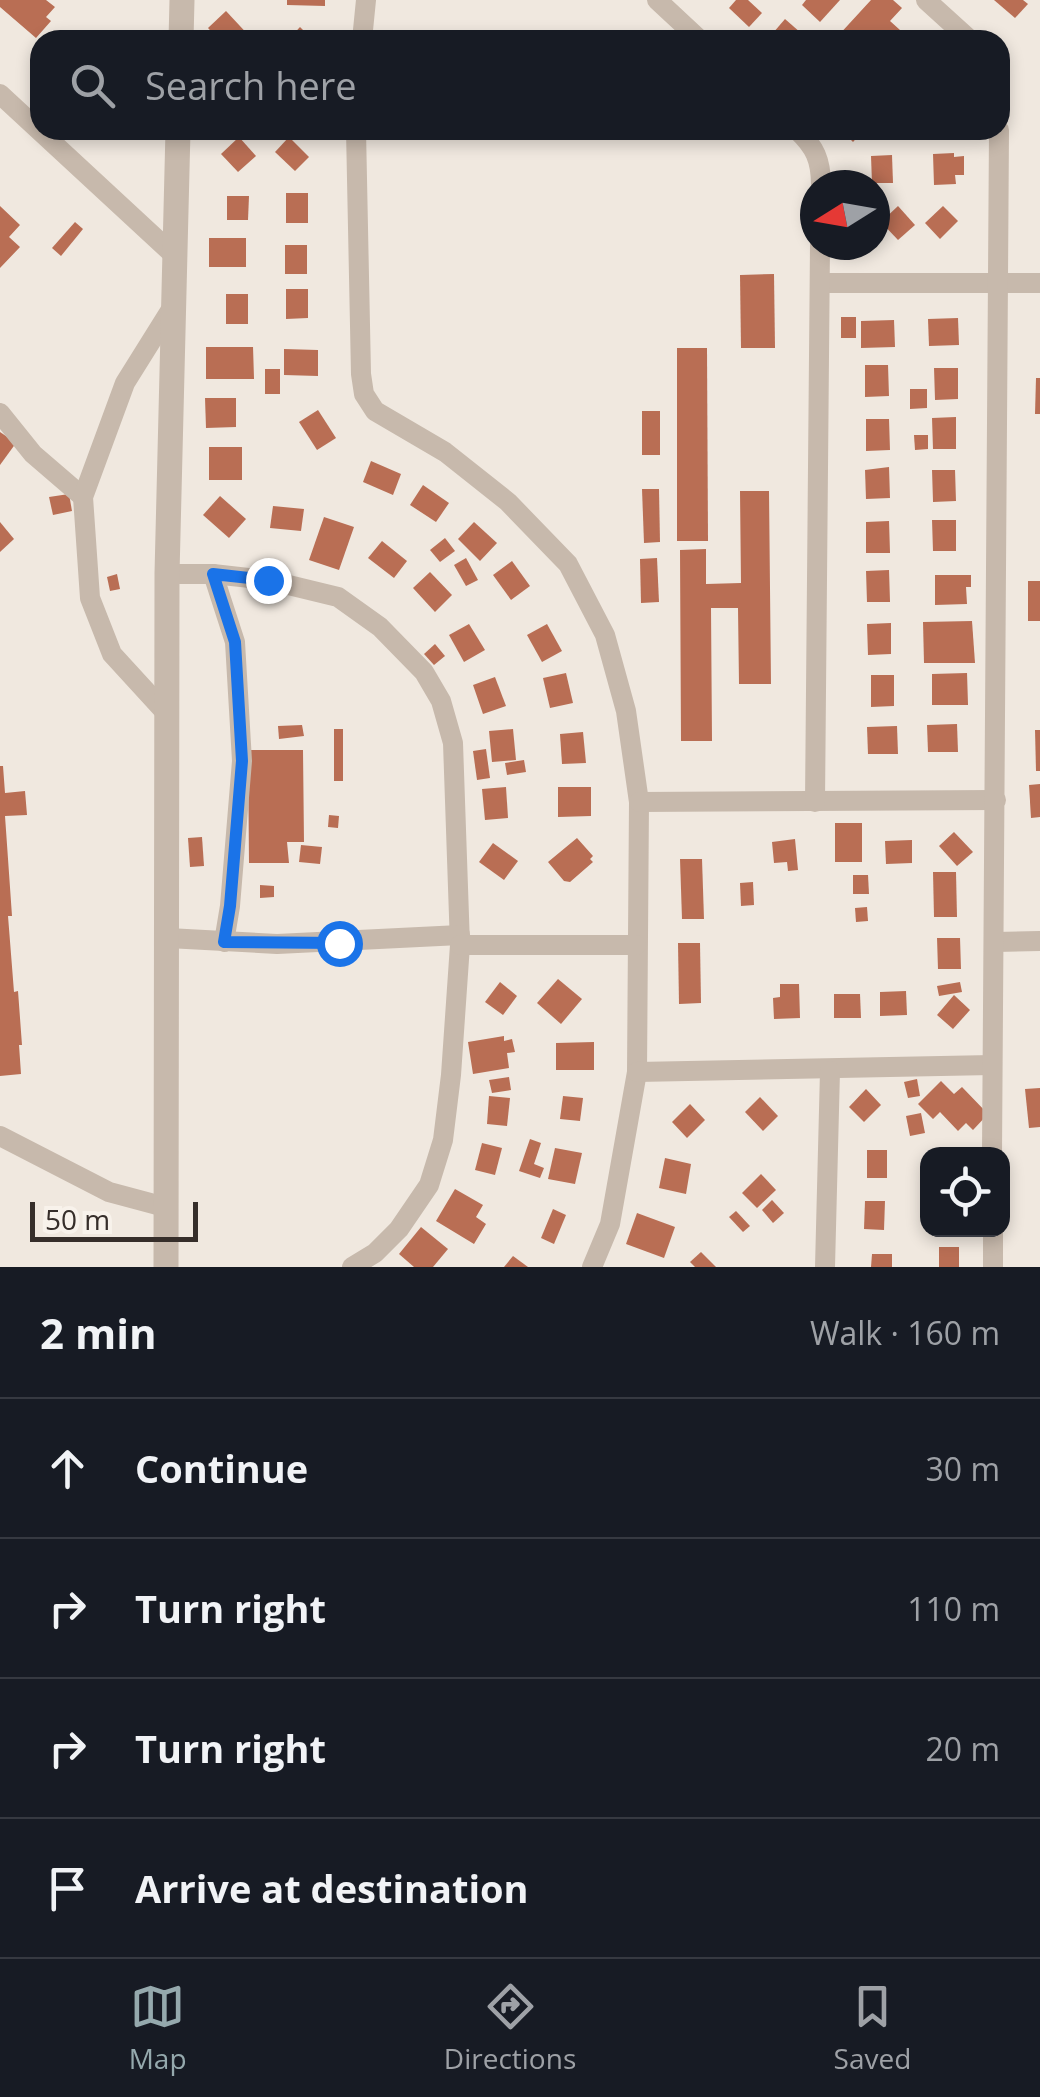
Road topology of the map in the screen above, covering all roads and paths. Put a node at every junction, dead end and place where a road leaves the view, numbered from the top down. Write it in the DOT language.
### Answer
graph roads {
  1 [pos="182,0"];
  2 [pos="366,0"];
  3 [pos="657,0"];
  4 [pos="926,0"];
  5 [pos="181,30"];
  6 [pos="363,30"];
  7 [pos="689,30"];
  8 [pos="959,30"];
  9 [pos="0,94"];
  10 [pos="30,122"];
  11 [pos="50,140"];
  12 [pos="178,140"];
  13 [pos="356,140"];
  14 [pos="807,140"];
  15 [pos="999,140"];
  16 [pos="820,170"];
  17 [pos="175,256"];
  18 [pos="820,260"];
  19 [pos="999,281"];
  20 [pos="1040,282"];
  21 [pos="820,283"];
  22 [pos="176,302"];
  23 [pos="0,412"];
  24 [pos="83,497"];
  25 [pos="167,574"];
  26 [pos="213,574"];
  27 [pos="166,713"];
  28 [pos="996,800"];
  29 [pos="639,802"];
  30 [pos="815,802"];
  31 [pos="168,938"];
  32 [pos="460,940"];
  33 [pos="1040,940"];
  34 [pos="224,942"];
  35 [pos="996,942"];
  36 [pos="636,945"];
  37 [pos="992,1065"];
  38 [pos="830,1070"];
  39 [pos="637,1072"];
  40 [pos="0,1136"];
  41 [pos="992,1147"];
  42 [pos="164,1207"];
  43 [pos="992,1237"];
  44 [pos="166,1267"];
  45 [pos="352,1267"];
  46 [pos="592,1267"];
  47 [pos="825,1267"];
  48 [pos="993,1267"];
  1 -- 5 [label="street"];
  2 -- 6 [label="street"];
  3 -- 7 [label="street"];
  4 -- 8 [label="street"];
  9 -- 10 [label="street"];
  11 -- 17 [label="street"];
  12 -- 17 [label="street"];
  13 -- 29 [label="street"];
  14 -- 16 [label="street"];
  15 -- 19 [label="street"];
  17 -- 22 [label="street"];
  18 -- 21 [label="street"];
  19 -- 20 [label="street"];
  19 -- 21 [label="street"];
  19 -- 28 [label="street"];
  21 -- 30 [label="street"];
  22 -- 24 [label="street"];
  22 -- 25 [label="street"];
  23 -- 24 [label="street"];
  24 -- 27 [label="street"];
  25 -- 26 [label="street"];
  25 -- 27 [label="street"];
  26 -- 32 [label="street"];
  26 -- 34 [label="street"];
  27 -- 31 [label="street"];
  28 -- 30 [label="street"];
  28 -- 35 [label="street"];
  29 -- 30 [label="street"];
  29 -- 36 [label="street"];
  31 -- 34 [label="street"];
  31 -- 42 [label="street"];
  32 -- 34 [label="street"];
  32 -- 36 [label="street"];
  32 -- 45 [label="street"];
  33 -- 35 [label="street"];
  35 -- 37 [label="street"];
  36 -- 39 [label="street"];
  37 -- 38 [label="street"];
  37 -- 41 [label="street"];
  38 -- 39 [label="street"];
  38 -- 47 [label="street"];
  39 -- 46 [label="street"];
  40 -- 42 [label="street"];
  42 -- 44 [label="street"];
  43 -- 48 [label="street"];
}
